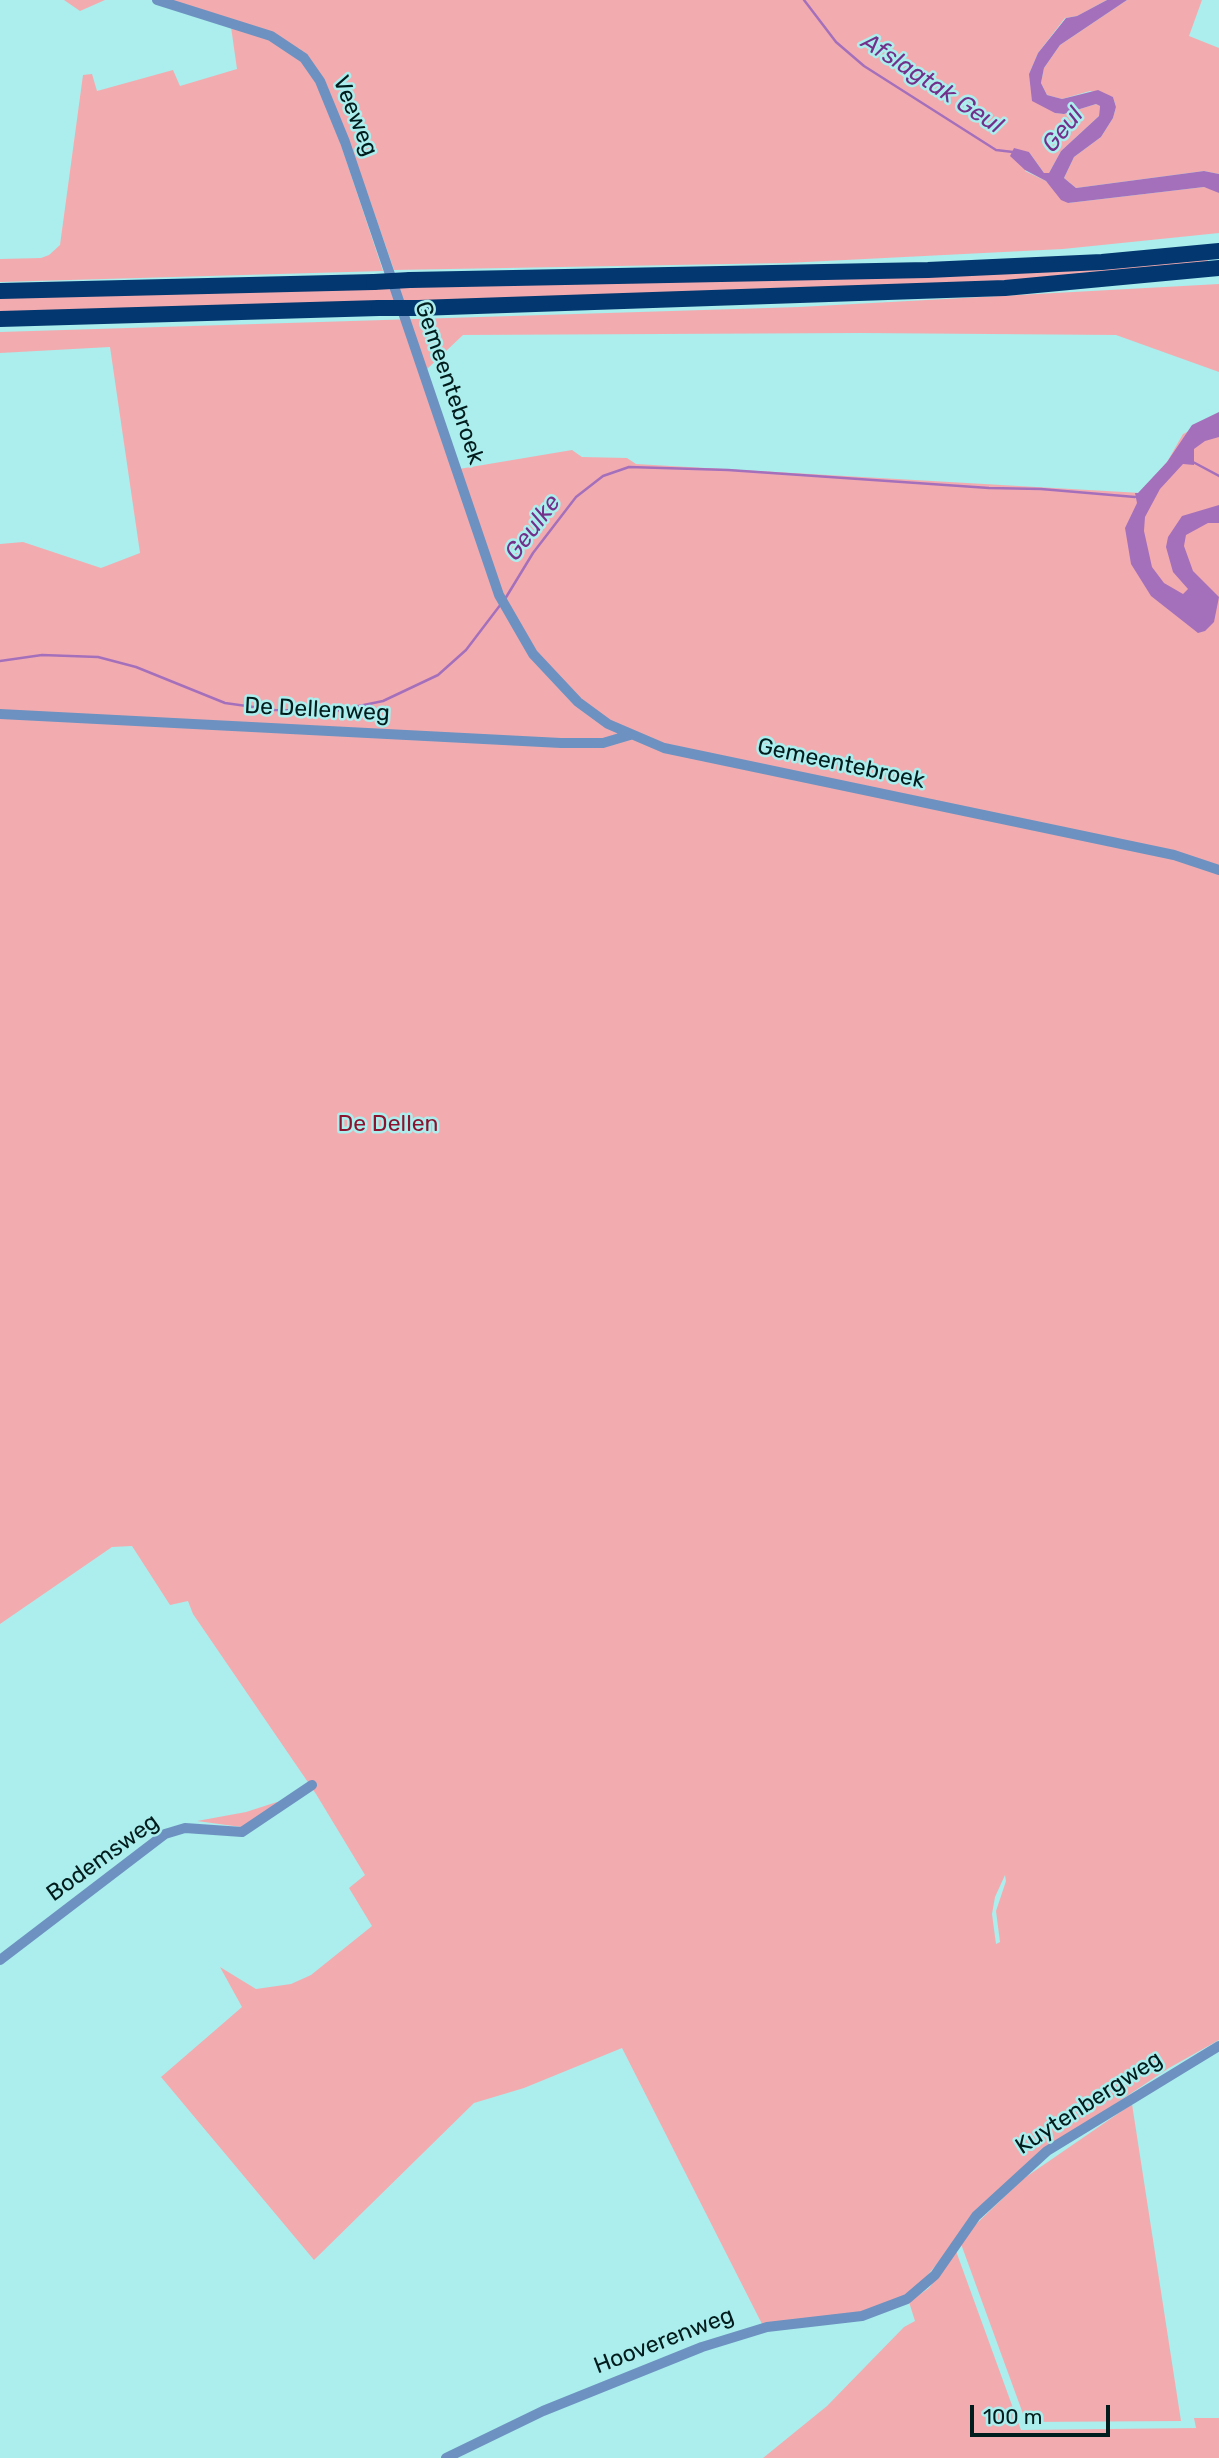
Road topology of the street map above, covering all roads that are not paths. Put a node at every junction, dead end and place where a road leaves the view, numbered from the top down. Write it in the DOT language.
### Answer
graph roads {
  1 [pos="157,0"];
  2 [pos="1219,251"];
  3 [pos="387,264"];
  4 [pos="1219,268"];
  5 [pos="0,291"];
  6 [pos="0,320"];
  7 [pos="0,714"];
  8 [pos="630,735"];
  9 [pos="1219,870"];
  10 [pos="312,1785"];
  11 [pos="0,1960"];
  12 [pos="1219,2046"];
  13 [pos="907,2299"];
  14 [pos="446,2458"];
  1 -- 3 [label="street, Veeweg"];
  2 -- 5 [label="highway, bridge"];
  3 -- 8 [label="street, Gemeentebroek"];
  4 -- 6 [label="highway, bridge"];
  7 -- 8 [label="street, De Dellenweg"];
  8 -- 9 [label="street, Gemeentebroek"];
  10 -- 11 [label="street, Bodemsweg"];
  12 -- 13 [label="street, Kuytenbergweg"];
  13 -- 14 [label="street, Hooverenweg"];
}
